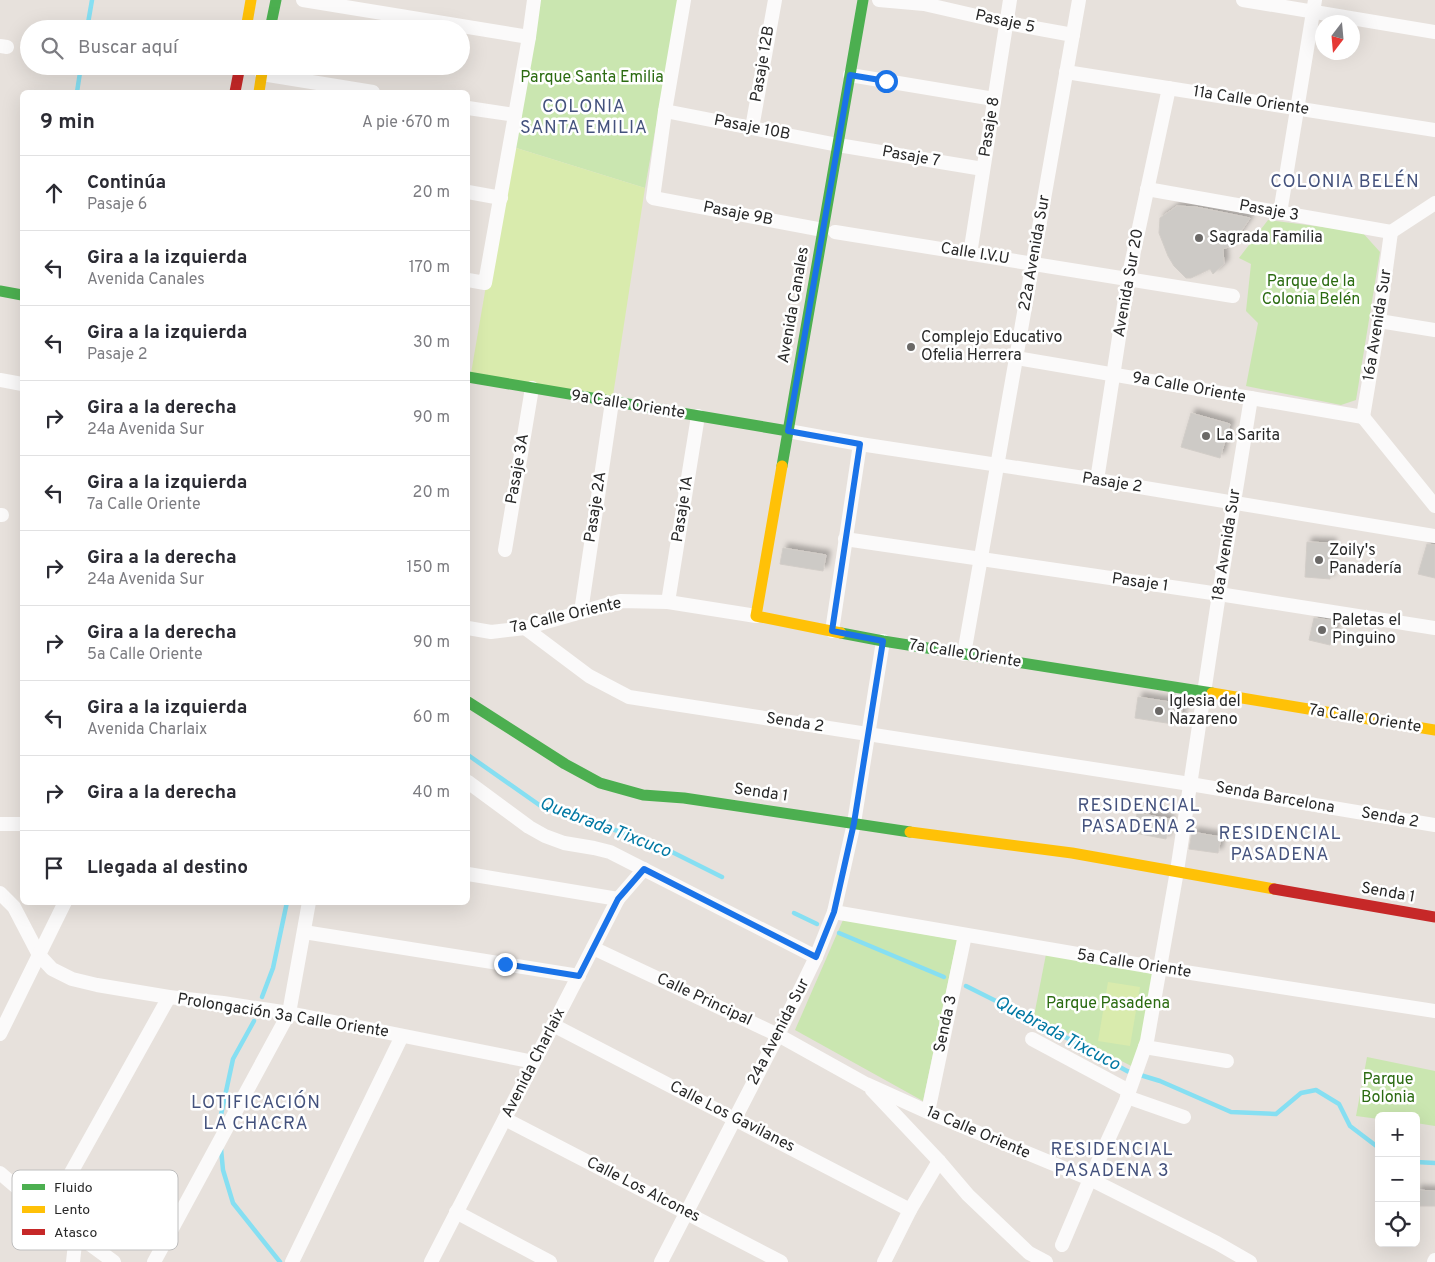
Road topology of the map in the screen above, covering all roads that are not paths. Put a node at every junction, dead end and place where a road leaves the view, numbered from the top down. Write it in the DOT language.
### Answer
graph roads {
  1 [pos="250,0"];
  2 [pos="276,0"];
  3 [pos="303,0"];
  4 [pos="534,0"];
  5 [pos="684,0"];
  6 [pos="775,0"];
  7 [pos="864,0"];
  8 [pos="879,0"];
  9 [pos="1010,0"];
  10 [pos="1079,0"];
  11 [pos="1244,0"];
  12 [pos="925,2"];
  13 [pos="369,5"];
  14 [pos="1314,6"];
  15 [pos="247,20"];
  16 [pos="272,20"];
  17 [pos="444,20"];
  18 [pos="1007,23"];
  19 [pos="470,25"];
  20 [pos="1435,32"];
  21 [pos="1073,35"];
  22 [pos="529,37"];
  23 [pos="1066,72"];
  24 [pos="238,75"];
  25 [pos="262,75"];
  26 [pos="288,75"];
  27 [pos="850,75"];
  28 [pos="1169,88"];
  29 [pos="235,90"];
  30 [pos="259,90"];
  31 [pos="363,90"];
  32 [pos="994,99"];
  33 [pos="470,108"];
  34 [pos="1297,108"];
  35 [pos="665,111"];
  36 [pos="515,116"];
  37 [pos="752,128"];
  38 [pos="1435,130"];
  39 [pos="838,145"];
  40 [pos="983,169"];
  41 [pos="1147,189"];
  42 [pos="470,192"];
  43 [pos="501,198"];
  44 [pos="1435,203"];
  45 [pos="1280,213"];
  46 [pos="829,231"];
  47 [pos="1391,232"];
  48 [pos="970,254"];
  49 [pos="1033,264"];
  50 [pos="470,280"];
  51 [pos="1128,280"];
  52 [pos="0,292"];
  53 [pos="20,295"];
  54 [pos="1233,296"];
  55 [pos="1379,321"];
  56 [pos="1435,330"];
  57 [pos="1016,358"];
  58 [pos="1113,375"];
  59 [pos="470,376"];
  60 [pos="0,380"];
  61 [pos="20,384"];
  62 [pos="532,388"];
  63 [pos="1251,398"];
  64 [pos="612,402"];
  65 [pos="698,416"];
  66 [pos="1363,418"];
  67 [pos="788,431"];
  68 [pos="860,444"];
  69 [pos="997,465"];
  70 [pos="1097,480"];
  71 [pos="1234,503"];
  72 [pos="1435,506"];
  73 [pos="1435,536"];
  74 [pos="846,539"];
  75 [pos="505,550"];
  76 [pos="981,560"];
  77 [pos="1219,594"];
  78 [pos="668,602"];
  79 [pos="580,612"];
  80 [pos="756,616"];
  81 [pos="470,628"];
  82 [pos="524,628"];
  83 [pos="1435,628"];
  84 [pos="832,631"];
  85 [pos="883,641"];
  86 [pos="964,654"];
  87 [pos="1204,692"];
  88 [pos="470,703"];
  89 [pos="1435,730"];
  90 [pos="868,734"];
  91 [pos="1086,768"];
  92 [pos="1190,784"];
  93 [pos="470,786"];
  94 [pos="1346,810"];
  95 [pos="854,823"];
  96 [pos="0,824"];
  97 [pos="20,824"];
  98 [pos="1435,825"];
  99 [pos="644,869"];
  100 [pos="1178,871"];
  101 [pos="470,874"];
  102 [pos="0,893"];
  103 [pos="618,899"];
  104 [pos="64,905"];
  105 [pos="308,905"];
  106 [pos="834,912"];
  107 [pos="1435,917"];
  108 [pos="305,926"];
  109 [pos="965,935"];
  110 [pos="593,948"];
  111 [pos="39,955"];
  112 [pos="816,957"];
  113 [pos="1159,968"];
  114 [pos="579,976"];
  115 [pos="169,997"];
  116 [pos="1435,1011"];
  117 [pos="289,1014"];
  118 [pos="553,1025"];
  119 [pos="0,1034"];
  120 [pos="778,1035"];
  121 [pos="402,1036"];
  122 [pos="1032,1039"];
  123 [pos="1145,1047"];
  124 [pos="1227,1061"];
  125 [pos="534,1062"];
  126 [pos="866,1084"];
  127 [pos="1129,1091"];
  128 [pos="928,1112"];
  129 [pos="1184,1117"];
  130 [pos="735,1118"];
  131 [pos="505,1119"];
  132 [pos="939,1162"];
  133 [pos="73,1170"];
  134 [pos="0,1172"];
  135 [pos="1090,1179"];
  136 [pos="12,1182"];
  137 [pos="910,1210"];
  138 [pos="456,1212"];
  139 [pos="686,1213"];
  140 [pos="178,1218"];
  141 [pos="1062,1245"];
  142 [pos="98,1250"];
  143 [pos="161,1250"];
  144 [pos="114,1262"];
  145 [pos="154,1262"];
  146 [pos="292,1262"];
  147 [pos="431,1262"];
  148 [pos="550,1262"];
  149 [pos="661,1262"];
  150 [pos="781,1262"];
  151 [pos="884,1262"];
  152 [pos="1046,1262"];
  153 [pos="1250,1262"];
  1 -- 15 [label="street"];
  2 -- 16 [label="street"];
  3 -- 13 [label="street"];
  4 -- 22 [label="street"];
  5 -- 35 [label="street"];
  6 -- 37 [label="street, Pasaje 12B"];
  7 -- 27 [label="street, Avenida Canales"];
  8 -- 12 [label="street, Pasaje 5"];
  9 -- 18 [label="street, Pasaje 8"];
  10 -- 21 [label="street, 22a Avenida Sur"];
  11 -- 14 [label="street"];
  12 -- 18 [label="street, Pasaje 5"];
  13 -- 17 [label="street"];
  14 -- 20 [label="street"];
  14 -- 34 [label="street"];
  18 -- 21 [label="street, Pasaje 5"];
  18 -- 32 [label="street, Pasaje 8"];
  19 -- 22 [label="street"];
  21 -- 23 [label="street, 22a Avenida Sur"];
  22 -- 36 [label="street"];
  23 -- 28 [label="street, 11a Calle Oriente"];
  23 -- 49 [label="street, 22a Avenida Sur"];
  24 -- 29 [label="street"];
  25 -- 30 [label="street"];
  26 -- 31 [label="street"];
  27 -- 32 [label="street"];
  27 -- 39 [label="street, Avenida Canales"];
  28 -- 34 [label="street, 11a Calle Oriente"];
  28 -- 41 [label="street, Avenida Sur 20"];
  32 -- 40 [label="street, Pasaje 8"];
  33 -- 36 [label="street"];
  34 -- 38 [label="street, 11a Calle Oriente"];
  34 -- 45 [label="street"];
  35 -- 37 [label="street, Pasaje 10B"];
  35 -- 46 [label="street, Pasaje 9B"];
  36 -- 43 [label="street"];
  37 -- 39 [label="street, Pasaje 10B"];
  39 -- 40 [label="street, Pasaje 7"];
  39 -- 46 [label="street, Avenida Canales"];
  40 -- 48 [label="street, Pasaje 8"];
  41 -- 45 [label="street, Pasaje 3"];
  41 -- 51 [label="street, Avenida Sur 20"];
  42 -- 43 [label="street"];
  43 -- 50 [label="street"];
  44 -- 47 [label="street"];
  45 -- 47 [label="street, Pasaje 3"];
  46 -- 48 [label="street, Calle I.V.U"];
  46 -- 67 [label="street, Avenida Canales"];
  47 -- 55 [label="street, 16a Avenida Sur"];
  48 -- 49 [label="street, Calle I.V.U"];
  49 -- 51 [label="street, Calle I.V.U"];
  49 -- 57 [label="street, 22a Avenida Sur"];
  51 -- 54 [label="street, Calle I.V.U"];
  51 -- 58 [label="street, Avenida Sur 20"];
  52 -- 53 [label="street"];
  55 -- 56 [label="street"];
  55 -- 66 [label="street, 16a Avenida Sur"];
  57 -- 58 [label="street, 9a Calle Oriente"];
  57 -- 69 [label="street, 22a Avenida Sur"];
  58 -- 63 [label="street, 9a Calle Oriente"];
  58 -- 70 [label="street, Avenida Sur 20"];
  59 -- 62 [label="street, 9a Calle Oriente"];
  60 -- 61 [label="street"];
  62 -- 64 [label="street, 9a Calle Oriente"];
  62 -- 75 [label="street, Pasaje 3A"];
  63 -- 66 [label="street, 9a Calle Oriente"];
  63 -- 71 [label="street, 18a Avenida Sur"];
  64 -- 65 [label="street, 9a Calle Oriente"];
  64 -- 79 [label="street, Pasaje 2A"];
  65 -- 67 [label="street, 9a Calle Oriente"];
  65 -- 78 [label="street, Pasaje 1A"];
  66 -- 72 [label="street"];
  67 -- 68 [label="street, Pasaje 2"];
  67 -- 80 [label="street, Avenida Canales"];
  68 -- 69 [label="street, Pasaje 2"];
  68 -- 74 [label="street"];
  69 -- 70 [label="street, Pasaje 2"];
  69 -- 76 [label="street, 22a Avenida Sur"];
  70 -- 71 [label="street, Pasaje 2"];
  71 -- 73 [label="street, Pasaje 2"];
  71 -- 77 [label="street, 18a Avenida Sur"];
  74 -- 76 [label="street, Pasaje 1"];
  74 -- 84 [label="street"];
  76 -- 77 [label="street, Pasaje 1"];
  76 -- 86 [label="street, 22a Avenida Sur"];
  77 -- 83 [label="street, Pasaje 1"];
  77 -- 87 [label="street, 18a Avenida Sur"];
  78 -- 79 [label="street, 7a Calle Oriente"];
  78 -- 80 [label="street, 7a Calle Oriente"];
  79 -- 82 [label="street, 7a Calle Oriente"];
  80 -- 84 [label="street, 7a Calle Oriente"];
  81 -- 82 [label="street, 7a Calle Oriente"];
  82 -- 90 [label="street, Senda 2"];
  84 -- 85 [label="street, 7a Calle Oriente"];
  85 -- 86 [label="street, 7a Calle Oriente"];
  85 -- 90 [label="street, 24a Avenida Sur"];
  86 -- 87 [label="street, 7a Calle Oriente"];
  87 -- 89 [label="street, 7a Calle Oriente"];
  87 -- 92 [label="street"];
  88 -- 95 [label="street, Senda 1"];
  90 -- 91 [label="street, Senda 2"];
  90 -- 95 [label="street, 24a Avenida Sur"];
  91 -- 92 [label="street, Senda Barcelona"];
  92 -- 94 [label="street, Senda Barcelona"];
  92 -- 100 [label="street"];
  93 -- 99 [label="street"];
  94 -- 98 [label="street, Senda 2"];
  95 -- 100 [label="street, Senda 1"];
  95 -- 106 [label="street, 24a Avenida Sur"];
  96 -- 97 [label="street"];
  99 -- 103 [label="street, Avenida Charlaix"];
  99 -- 112 [label="street"];
  100 -- 107 [label="street, Senda 1"];
  100 -- 113 [label="street"];
  101 -- 103 [label="street"];
  102 -- 111 [label="street, Prolongación 3a Calle Oriente"];
  103 -- 110 [label="street, Avenida Charlaix"];
  104 -- 111 [label="street"];
  105 -- 108 [label="street"];
  106 -- 109 [label="street, 5a Calle Oriente"];
  106 -- 112 [label="street, 24a Avenida Sur"];
  108 -- 114 [label="street"];
  108 -- 117 [label="street"];
  109 -- 113 [label="street, 5a Calle Oriente"];
  109 -- 128 [label="street, Senda 3"];
  110 -- 114 [label="street, Avenida Charlaix"];
  110 -- 120 [label="street, Calle Principal"];
  111 -- 115 [label="street, Prolongación 3a Calle Oriente"];
  111 -- 119 [label="street"];
  112 -- 120 [label="street, 24a Avenida Sur"];
  113 -- 116 [label="street, 5a Calle Oriente"];
  113 -- 123 [label="street"];
  114 -- 118 [label="street, Avenida Charlaix"];
  115 -- 117 [label="street, Prolongación 3a Calle Oriente"];
  115 -- 133 [label="street"];
  117 -- 121 [label="street, Prolongación 3a Calle Oriente"];
  117 -- 140 [label="street"];
  118 -- 125 [label="street, Avenida Charlaix"];
  118 -- 130 [label="street, Calle Los Gavilanes"];
  120 -- 126 [label="street, Calle Principal"];
  120 -- 130 [label="street, 24a Avenida Sur"];
  121 -- 125 [label="street, Prolongación 3a Calle Oriente"];
  121 -- 146 [label="street"];
  122 -- 127 [label="street"];
  123 -- 124 [label="street"];
  123 -- 127 [label="street"];
  125 -- 131 [label="street, Avenida Charlaix"];
  126 -- 128 [label="street, 1a Calle Oriente"];
  126 -- 132 [label="street"];
  127 -- 129 [label="street"];
  127 -- 135 [label="street"];
  128 -- 135 [label="street, 1a Calle Oriente"];
  130 -- 137 [label="street, Calle Los Gavilanes"];
  130 -- 139 [label="street, 24a Avenida Sur"];
  131 -- 138 [label="street, Avenida Charlaix"];
  131 -- 139 [label="street, Calle Los Alcones"];
  132 -- 137 [label="street"];
  132 -- 152 [label="street"];
  134 -- 136 [label="street"];
  135 -- 141 [label="street"];
  135 -- 153 [label="street, 1a Calle Oriente"];
  137 -- 151 [label="street"];
  138 -- 147 [label="street, Avenida Charlaix"];
  138 -- 148 [label="street"];
  139 -- 149 [label="street, 24a Avenida Sur"];
  139 -- 150 [label="street, Calle Los Alcones"];
  142 -- 144 [label="street"];
  143 -- 145 [label="street"];
}
